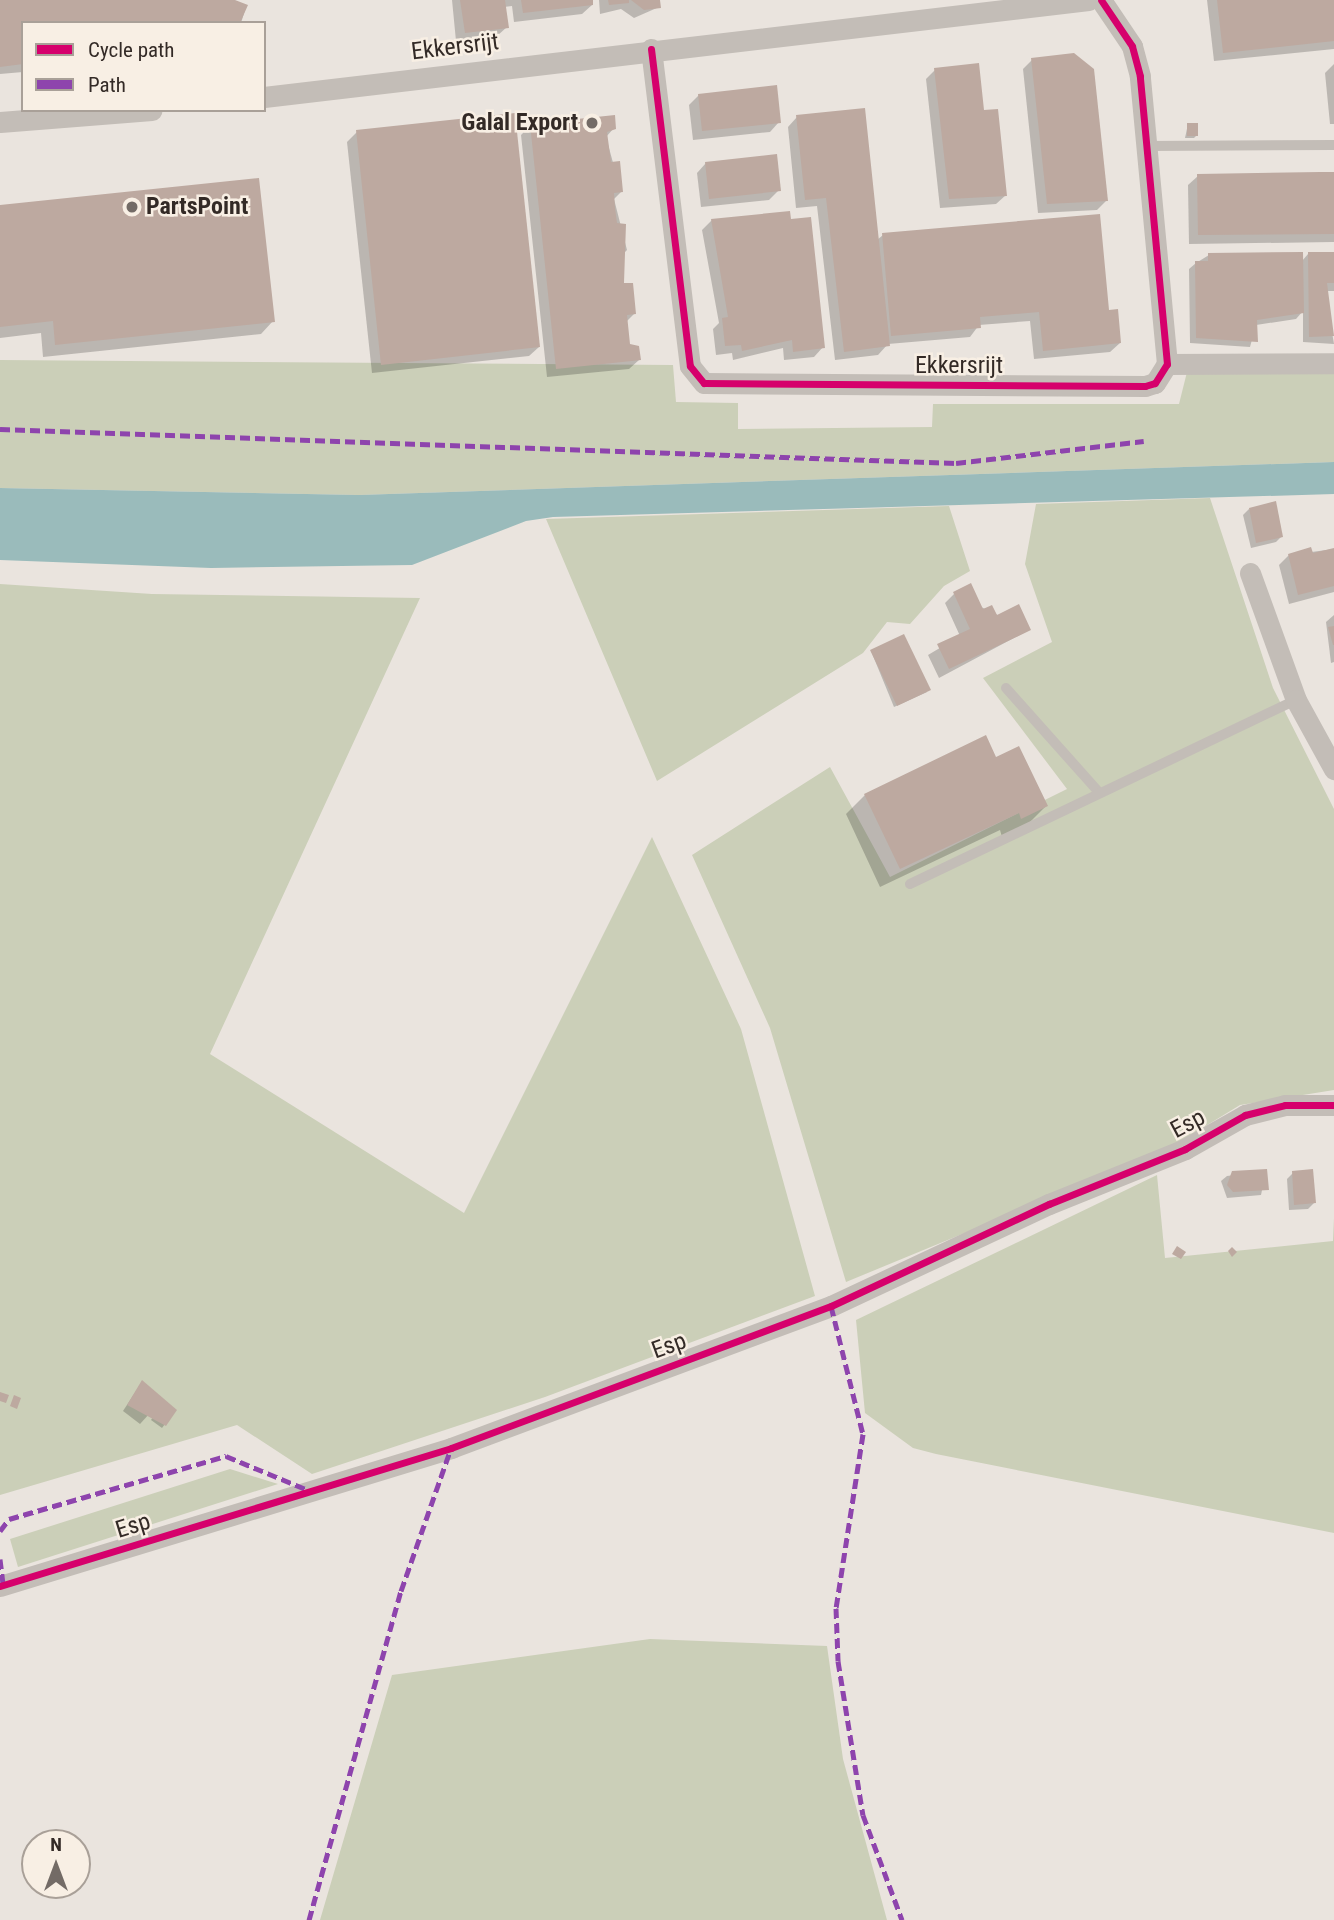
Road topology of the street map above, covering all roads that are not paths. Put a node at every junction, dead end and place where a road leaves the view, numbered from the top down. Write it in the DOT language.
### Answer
graph roads {
  1 [pos="1088,0"];
  2 [pos="1101,0"];
  3 [pos="651,49"];
  4 [pos="266,96"];
  5 [pos="127,112"];
  6 [pos="0,122"];
  7 [pos="1334,145"];
  8 [pos="1147,146"];
  9 [pos="1334,363"];
  10 [pos="1167,364"];
  11 [pos="1250,573"];
  12 [pos="1006,688"];
  13 [pos="1296,700"];
  14 [pos="1334,769"];
  15 [pos="1097,790"];
  16 [pos="910,884"];
  17 [pos="1334,1105"];
  18 [pos="0,1586"];
  1 -- 3 [label="street, Ekkersrijt"];
  2 -- 8 [label="street"];
  3 -- 4 [label="street, Ekkersrijt"];
  3 -- 10 [label="street, Ekkersrijt"];
  5 -- 6 [label="street"];
  7 -- 8 [label="lane"];
  8 -- 10 [label="street"];
  9 -- 10 [label="street"];
  11 -- 13 [label="street"];
  12 -- 15 [label="lane"];
  13 -- 14 [label="street"];
  13 -- 15 [label="lane"];
  15 -- 16 [label="lane"];
  17 -- 18 [label="street, Esp"];
}
